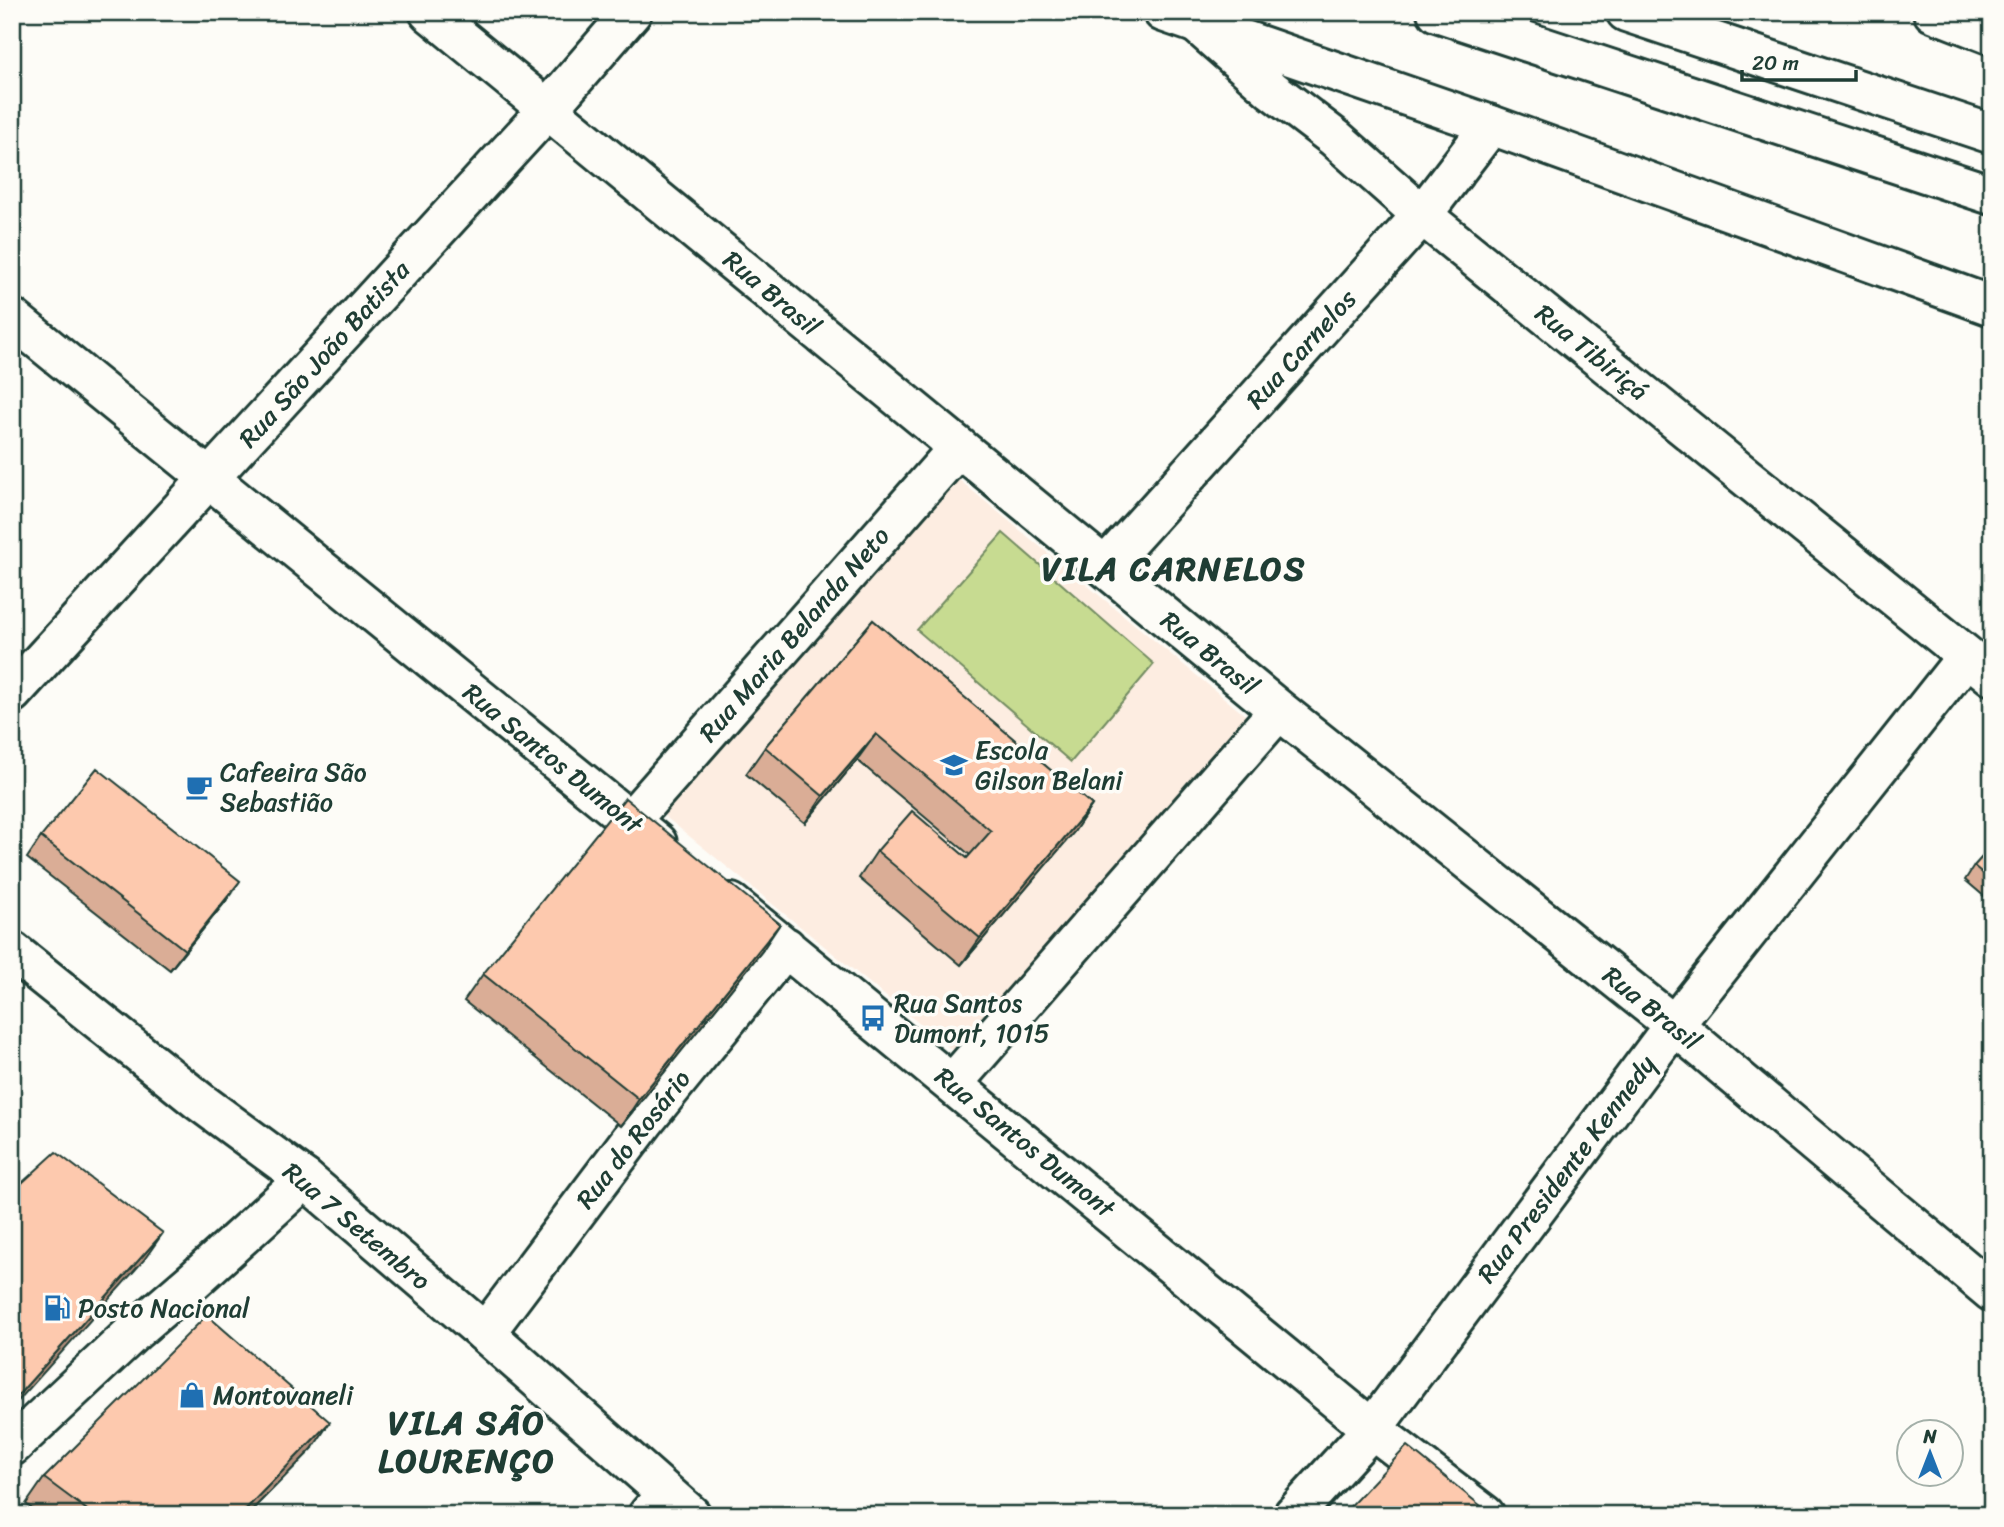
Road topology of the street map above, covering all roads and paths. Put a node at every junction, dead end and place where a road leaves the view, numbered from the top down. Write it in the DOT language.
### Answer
graph roads {
  1 [pos="429,12"];
  2 [pos="632,12"];
  3 [pos="1437,12"];
  4 [pos="1626,12"];
  5 [pos="1933,12"];
  6 [pos="1180,18"];
  7 [pos="1992,35"];
  8 [pos="548,108"];
  9 [pos="1491,125"];
  10 [pos="1992,134"];
  11 [pos="1992,195"];
  12 [pos="1422,215"];
  13 [pos="1992,306"];
  14 [pos="12,318"];
  15 [pos="959,447"];
  16 [pos="210,478"];
  17 [pos="1105,567"];
  18 [pos="1979,666"];
  19 [pos="12,693"];
  20 [pos="1279,710"];
  21 [pos="629,821"];
  22 [pos="786,947"];
  23 [pos="12,951"];
  24 [pos="1674,1025"];
  25 [pos="953,1083"];
  26 [pos="305,1179"];
  27 [pos="1992,1292"];
  28 [pos="485,1333"];
  29 [pos="1373,1429"];
  30 [pos="12,1446"];
  31 [pos="668,1508"];
  32 [pos="1293,1515"];
  33 [pos="1485,1515"];
  1 -- 8 [label="main road, Rua Brasil"];
  2 -- 8 [label="main road, Rua São João Batista"];
  3 -- 11 [label="main road"];
  4 -- 10 [label="main road"];
  5 -- 7 [label="main road"];
  6 -- 9 [label="main road"];
  6 -- 12 [label="main road, Rua Tibiriçá"];
  8 -- 15 [label="main road, Rua Brasil"];
  8 -- 16 [label="main road, Rua São João Batista"];
  9 -- 12 [label="main road, Rua Carnelos"];
  9 -- 13 [label="main road"];
  12 -- 17 [label="main road, Rua Carnelos"];
  12 -- 18 [label="main road, Rua Tibiriçá"];
  14 -- 16 [label="main road, Rua Santos Dumont"];
  15 -- 17 [label="main road, Rua Brasil"];
  15 -- 21 [label="main road, Rua Maria Belanda Neto"];
  16 -- 19 [label="main road, Rua São João Batista"];
  16 -- 21 [label="main road, Rua Santos Dumont"];
  17 -- 20 [label="main road, Rua Brasil"];
  18 -- 24 [label="main road, Rua Presidente Kennedy"];
  20 -- 24 [label="main road, Rua Brasil"];
  20 -- 25 [label="main road"];
  21 -- 22 [label="main road, Rua Santos Dumont"];
  22 -- 25 [label="main road, Rua Santos Dumont"];
  22 -- 28 [label="main road, Rua do Rosário"];
  23 -- 26 [label="main road, Rua 7 Setembro"];
  24 -- 27 [label="main road, Rua Brasil"];
  24 -- 29 [label="main road, Rua Presidente Kennedy"];
  25 -- 29 [label="main road, Rua Santos Dumont"];
  26 -- 28 [label="main road, Rua 7 Setembro"];
  26 -- 30 [label="main road"];
  28 -- 31 [label="main road, Rua 7 Setembro"];
  29 -- 32 [label="main road, Rua Presidente Kennedy"];
  29 -- 33 [label="main road, Rua Santos Dumont"];
}
